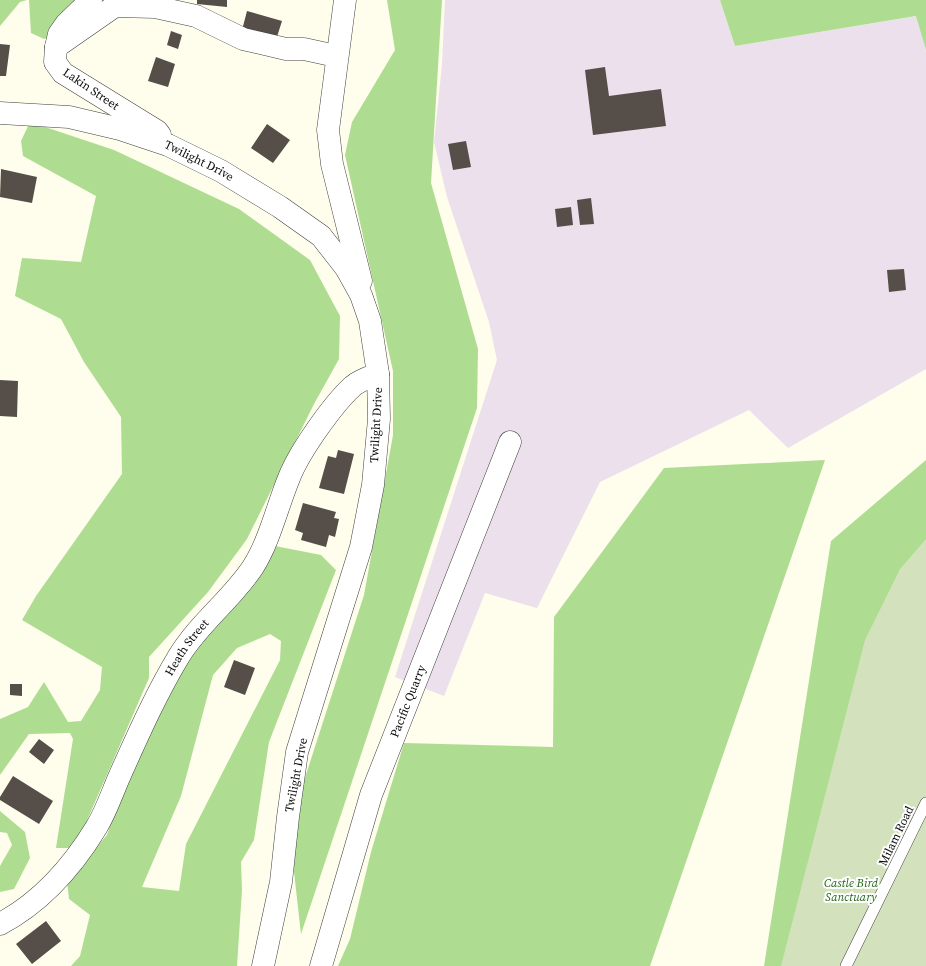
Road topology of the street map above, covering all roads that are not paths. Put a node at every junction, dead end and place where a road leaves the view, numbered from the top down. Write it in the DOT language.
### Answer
graph roads {
  1 [pos="91,0"];
  2 [pos="345,0"];
  3 [pos="56,47"];
  4 [pos="336,56"];
  5 [pos="0,113"];
  6 [pos="168,145"];
  7 [pos="370,321"];
  8 [pos="378,374"];
  9 [pos="510,442"];
  10 [pos="926,803"];
  11 [pos="0,924"];
  12 [pos="263,966"];
  13 [pos="321,966"];
  14 [pos="846,966"];
  1 -- 3 [label="street, Lakin Street"];
  2 -- 4 [label="street"];
  3 -- 4 [label="street"];
  3 -- 6 [label="street, Lakin Street"];
  4 -- 7 [label="street"];
  5 -- 6 [label="street, Twilight Drive"];
  6 -- 7 [label="street, Twilight Drive"];
  7 -- 8 [label="street, Twilight Drive"];
  8 -- 11 [label="street, Heath Street"];
  8 -- 12 [label="street, Twilight Drive"];
  9 -- 13 [label="street, Pacific Quarry"];
  10 -- 14 [label="lane, Milam Road"];
}
